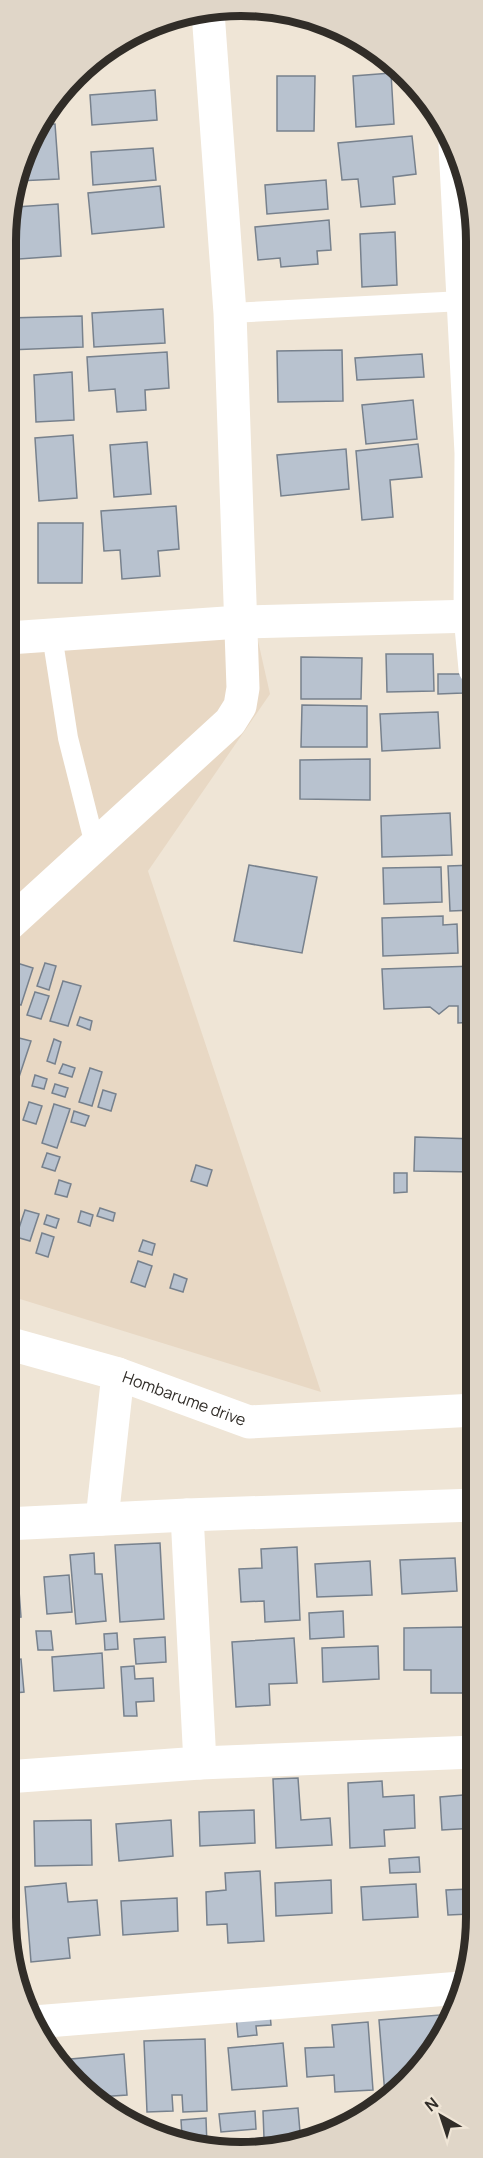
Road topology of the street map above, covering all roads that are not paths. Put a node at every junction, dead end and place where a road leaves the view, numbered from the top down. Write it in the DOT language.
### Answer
graph roads {
  1 [pos="208,19"];
  2 [pos="456,174"];
  3 [pos="463,301"];
  4 [pos="230,313"];
  5 [pos="466,347"];
  6 [pos="466,616"];
  7 [pos="240,622"];
  8 [pos="52,635"];
  9 [pos="16,637"];
  10 [pos="95,845"];
  11 [pos="16,918"];
  12 [pos="16,1346"];
  13 [pos="118,1374"];
  14 [pos="466,1410"];
  15 [pos="466,1505"];
  16 [pos="187,1515"];
  17 [pos="102,1519"];
  18 [pos="16,1523"];
  19 [pos="466,1752"];
  20 [pos="200,1762"];
  21 [pos="16,1776"];
  22 [pos="455,1988"];
  23 [pos="43,2021"];
  1 -- 4 [label="street"];
  2 -- 3 [label="street"];
  3 -- 4 [label="lane"];
  3 -- 5 [label="street"];
  4 -- 7 [label="street"];
  6 -- 7 [label="street"];
  7 -- 8 [label="street"];
  7 -- 10 [label="street"];
  8 -- 9 [label="street"];
  8 -- 10 [label="lane"];
  10 -- 11 [label="street"];
  12 -- 13 [label="street, Hombarume drive"];
  13 -- 14 [label="street, Hombarume drive"];
  13 -- 17 [label="street"];
  15 -- 16 [label="street"];
  16 -- 17 [label="street"];
  16 -- 20 [label="street"];
  17 -- 18 [label="street"];
  19 -- 20 [label="street"];
  20 -- 21 [label="street"];
  22 -- 23 [label="street"];
}
